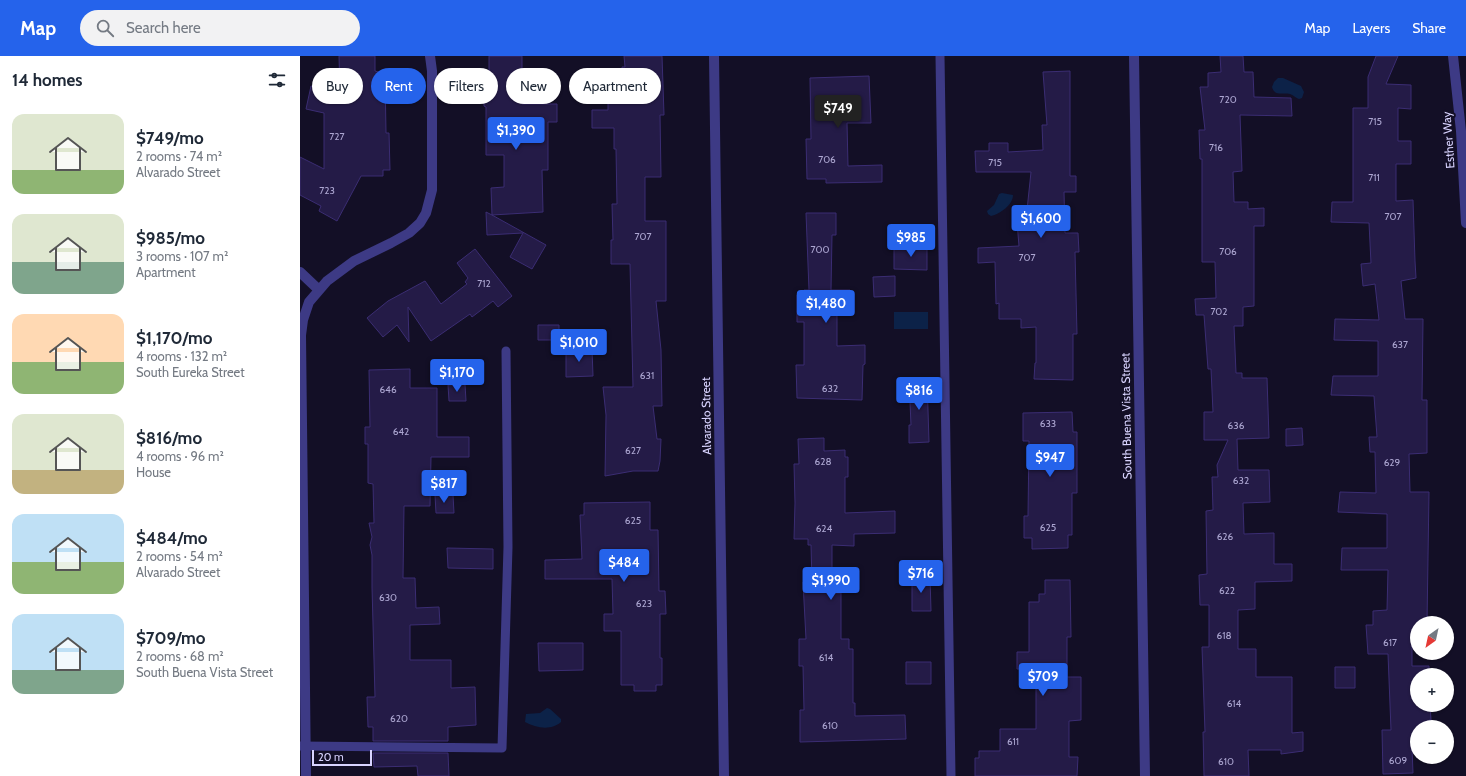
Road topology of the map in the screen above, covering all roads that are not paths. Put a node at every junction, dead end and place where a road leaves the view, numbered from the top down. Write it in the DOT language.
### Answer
graph roads {
  1 [pos="430,56"];
  2 [pos="714,56"];
  3 [pos="940,56"];
  4 [pos="1134,56"];
  5 [pos="1453,56"];
  6 [pos="1466,222"];
  7 [pos="300,272"];
  8 [pos="319,290"];
  9 [pos="506,351"];
  10 [pos="303,746"];
  11 [pos="306,776"];
  12 [pos="724,776"];
  13 [pos="951,776"];
  14 [pos="1145,776"];
  1 -- 8 [label="street"];
  2 -- 12 [label="street, Alvarado Street"];
  3 -- 13 [label="lane"];
  4 -- 14 [label="street, South Buena Vista Street"];
  5 -- 6 [label="street, Esther Way"];
  7 -- 8 [label="street"];
  8 -- 10 [label="street"];
  9 -- 10 [label="lane"];
  10 -- 11 [label="street"];
}
